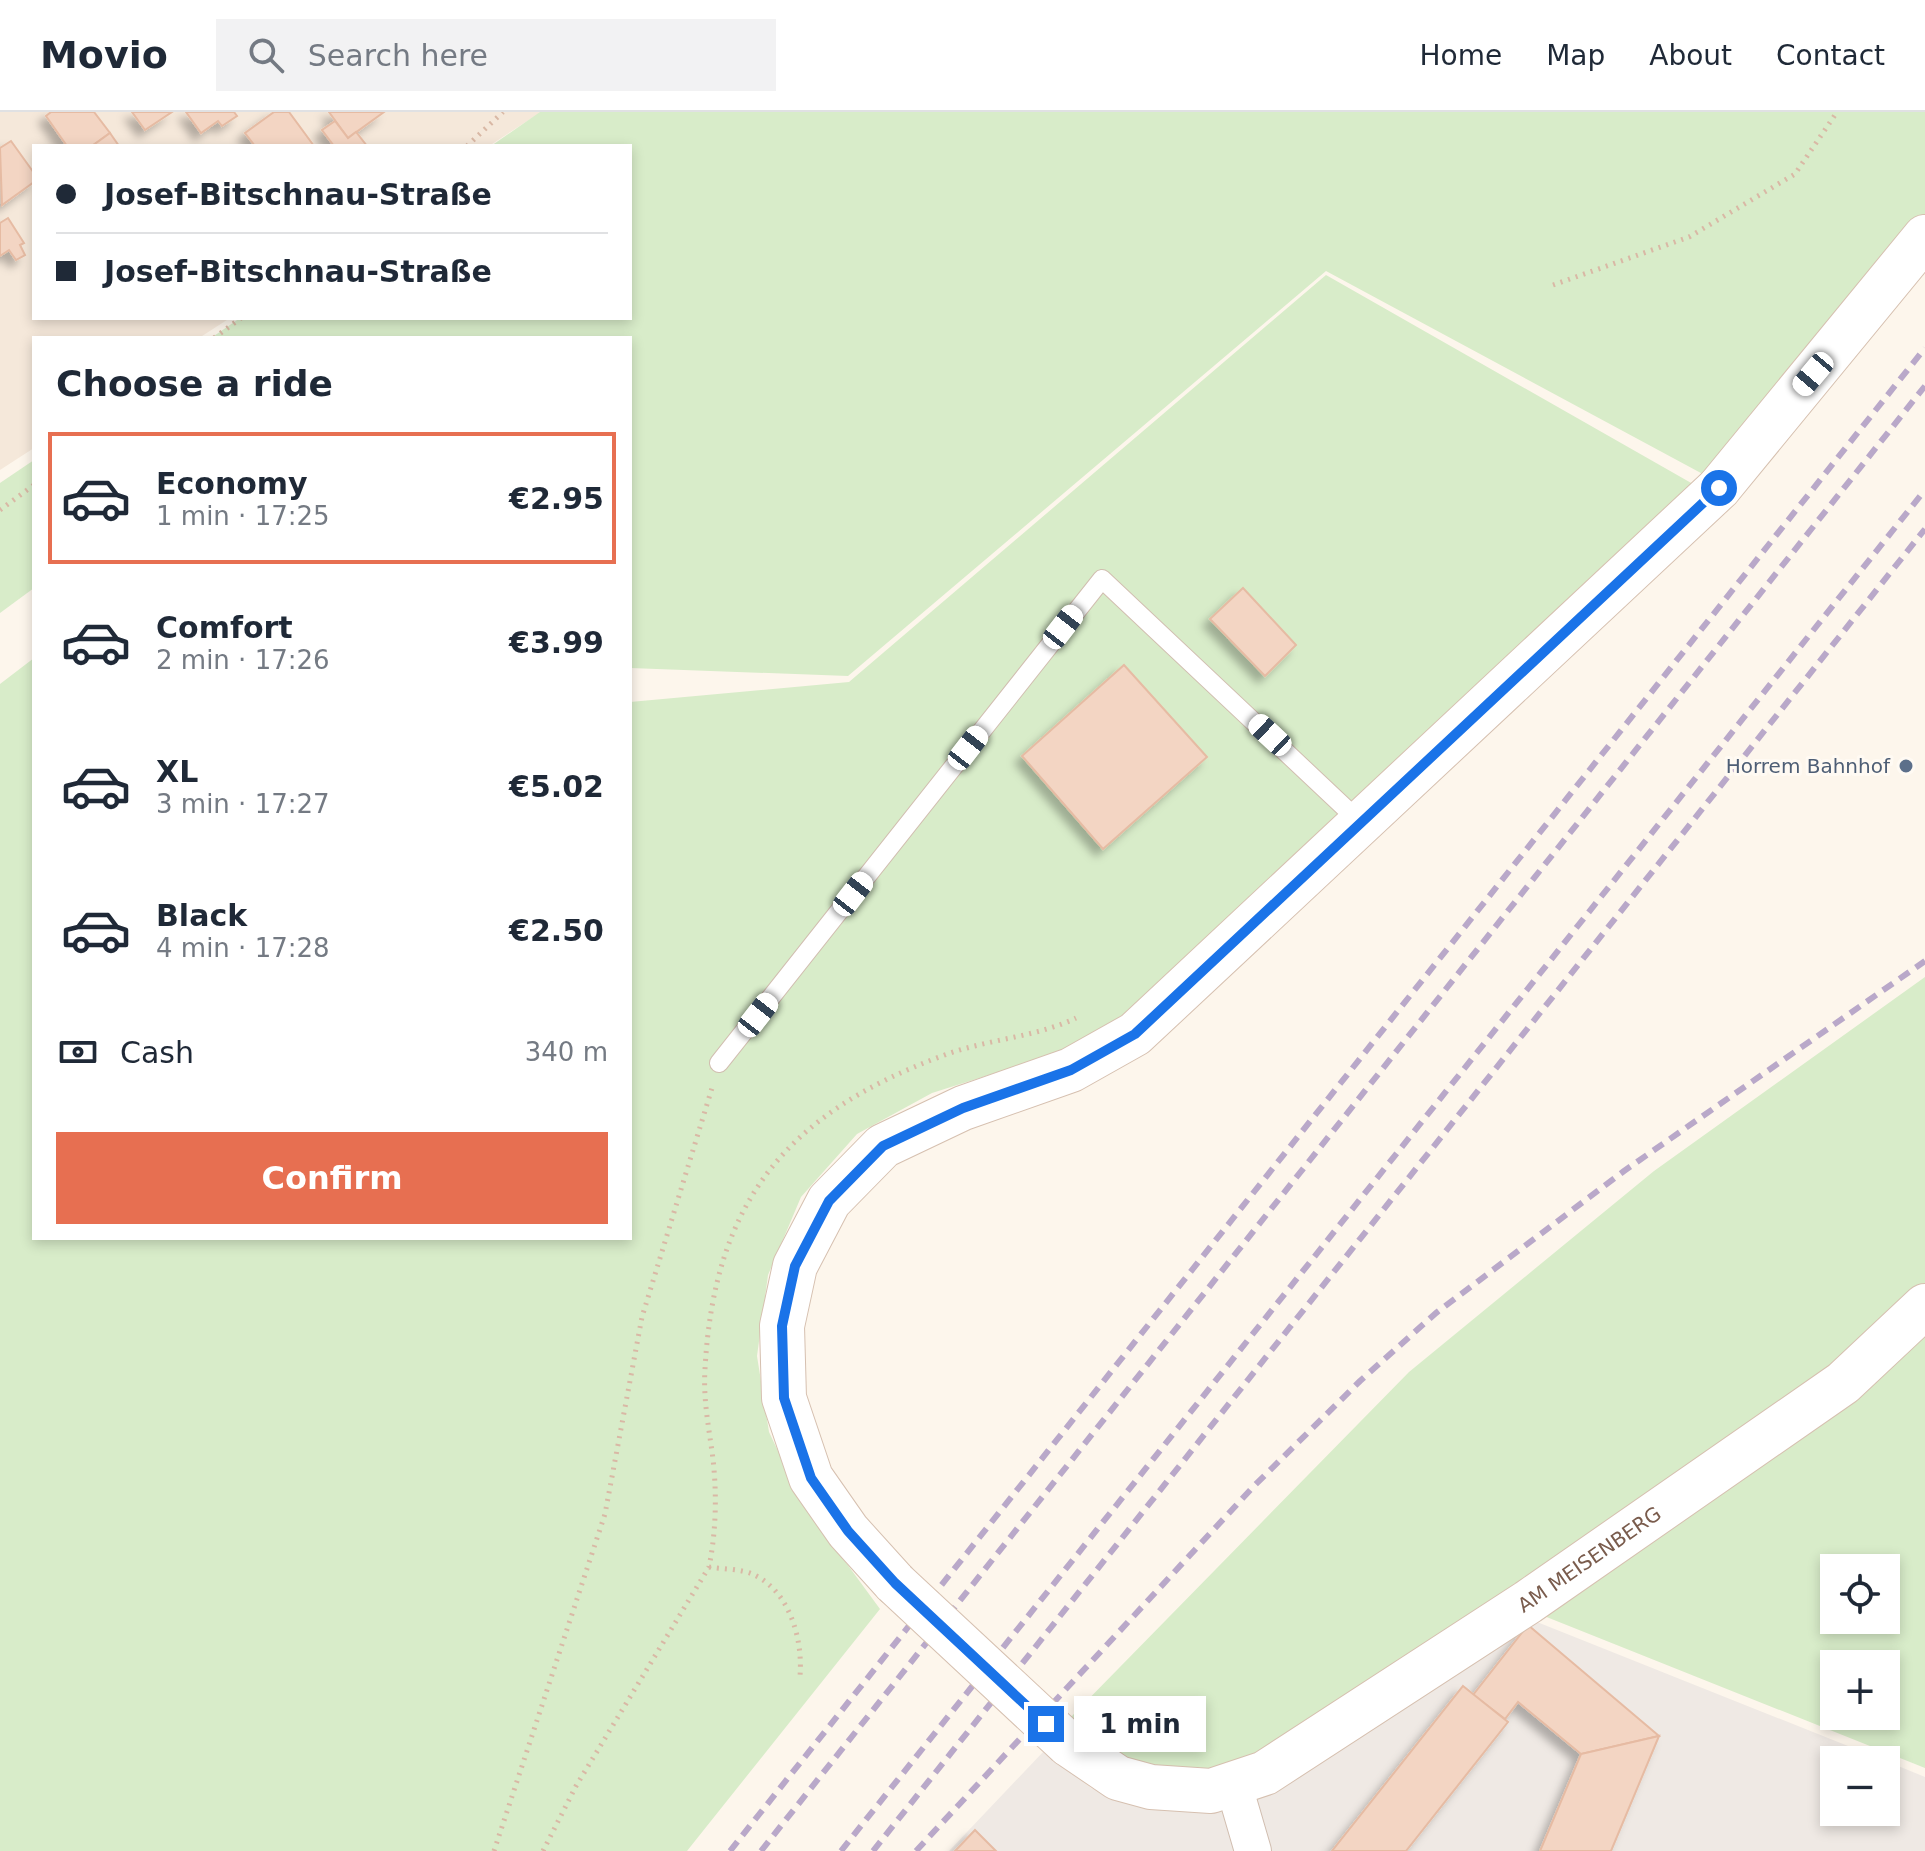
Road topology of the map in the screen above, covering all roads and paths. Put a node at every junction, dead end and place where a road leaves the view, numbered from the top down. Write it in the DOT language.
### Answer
graph roads {
  1 [pos="503,112"];
  2 [pos="1837,112"];
  3 [pos="469,144"];
  4 [pos="1925,237"];
  5 [pos="1553,285"];
  6 [pos="238,320"];
  7 [pos="217,336"];
  8 [pos="32,486"];
  9 [pos="0,510"];
  10 [pos="1360,822"];
  11 [pos="719,1063"];
  12 [pos="1925,1306"];
  13 [pos="709,1567"];
  14 [pos="800,1676"];
  15 [pos="1234,1786"];
  16 [pos="494,1851"];
  17 [pos="1253,1851"];
  1 -- 3 [label="path"];
  2 -- 5 [label="path"];
  4 -- 10 [label="street, AM MEISENBERG"];
  6 -- 7 [label="path"];
  8 -- 9 [label="path"];
  10 -- 11 [label="lane"];
  10 -- 15 [label="street, AM MEISENBERG, bridge"];
  11 -- 16 [label="path"];
  12 -- 15 [label="street, AM MEISENBERG"];
  13 -- 14 [label="path"];
  15 -- 17 [label="street"];
}
